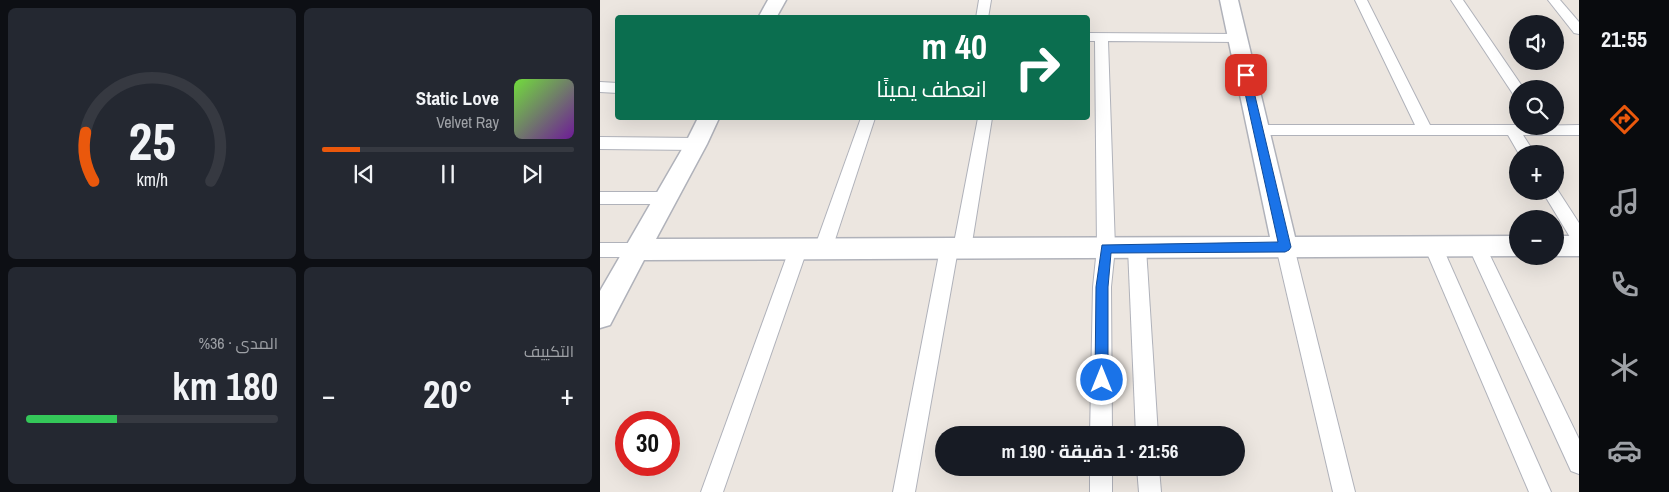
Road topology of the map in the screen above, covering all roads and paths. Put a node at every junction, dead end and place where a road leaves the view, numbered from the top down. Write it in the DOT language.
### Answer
graph roads {
  1 [pos="777,0"];
  2 [pos="985,0"];
  3 [pos="1229,0"];
  4 [pos="1361,0"];
  5 [pos="1457,0"];
  6 [pos="1554,0"];
  7 [pos="769,15"];
  8 [pos="982,15"];
  9 [pos="1579,30"];
  10 [pos="1094,37"];
  11 [pos="1237,38"];
  12 [pos="1510,80"];
  13 [pos="600,87"];
  14 [pos="615,88"];
  15 [pos="707,120"];
  16 [pos="867,120"];
  17 [pos="985,120"];
  18 [pos="1564,129"];
  19 [pos="1258,130"];
  20 [pos="1424,130"];
  21 [pos="1509,130"];
  22 [pos="1579,130"];
  23 [pos="600,143"];
  24 [pos="696,144"];
  25 [pos="600,198"];
  26 [pos="666,198"];
  27 [pos="1556,200"];
  28 [pos="1579,236"];
  29 [pos="1434,246"];
  30 [pos="1477,246"];
  31 [pos="1509,246"];
  32 [pos="1564,246"];
  33 [pos="1579,246"];
  34 [pos="1285,247"];
  35 [pos="1106,248"];
  36 [pos="1137,248"];
  37 [pos="823,249"];
  38 [pos="956,249"];
  39 [pos="600,250"];
  40 [pos="637,250"];
  41 [pos="798,250"];
  42 [pos="600,316"];
  43 [pos="1101,426"];
  44 [pos="1147,426"];
  45 [pos="1579,463"];
  46 [pos="1101,476"];
  47 [pos="1149,476"];
  48 [pos="712,492"];
  49 [pos="904,492"];
  50 [pos="1101,492"];
  51 [pos="1150,492"];
  52 [pos="1344,492"];
  53 [pos="1540,492"];
  1 -- 7 [label="street"];
  2 -- 8 [label="street"];
  3 -- 11 [label="street"];
  4 -- 20 [label="street"];
  5 -- 12 [label="street"];
  6 -- 9 [label="street"];
  10 -- 11 [label="street"];
  10 -- 35 [label="street"];
  11 -- 19 [label="street"];
  13 -- 14 [label="street"];
  15 -- 24 [label="street"];
  16 -- 37 [label="street"];
  17 -- 38 [label="street"];
  18 -- 22 [label="street"];
  19 -- 20 [label="street"];
  19 -- 34 [label="street"];
  20 -- 21 [label="street"];
  23 -- 24 [label="street"];
  24 -- 26 [label="street"];
  25 -- 26 [label="street"];
  26 -- 40 [label="street"];
  27 -- 28 [label="street"];
  29 -- 30 [label="street"];
  29 -- 34 [label="street"];
  29 -- 53 [label="street"];
  30 -- 31 [label="street"];
  30 -- 45 [label="street"];
  32 -- 33 [label="street"];
  34 -- 36 [label="street"];
  34 -- 52 [label="street"];
  35 -- 36 [label="street"];
  35 -- 38 [label="street"];
  35 -- 43 [label="street"];
  36 -- 44 [label="street"];
  37 -- 38 [label="street"];
  37 -- 41 [label="street"];
  38 -- 49 [label="street"];
  39 -- 40 [label="street"];
  40 -- 41 [label="street"];
  40 -- 42 [label="street"];
  41 -- 48 [label="street"];
  46 -- 50 [label="street"];
  47 -- 51 [label="street"];
}
